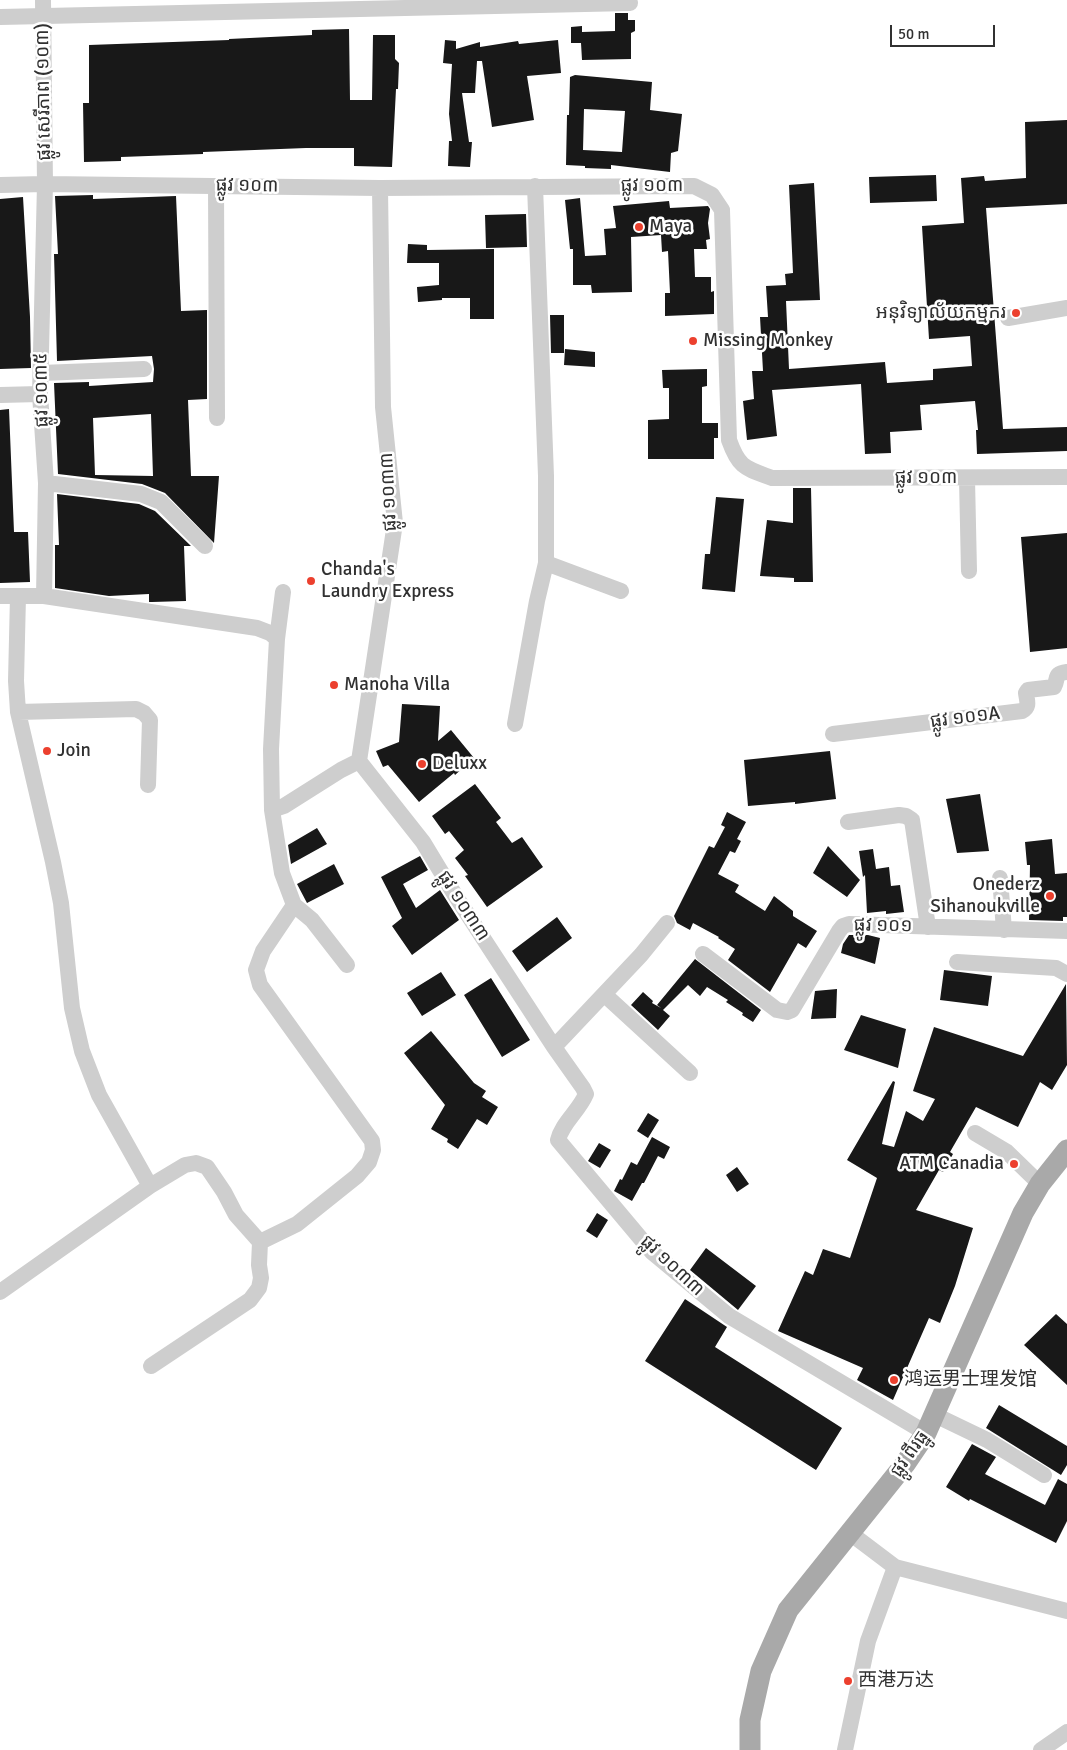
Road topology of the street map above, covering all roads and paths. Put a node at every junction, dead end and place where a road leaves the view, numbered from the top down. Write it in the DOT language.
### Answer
graph roads {
  1 [pos="43,0"];
  2 [pos="630,3"];
  3 [pos="0,17"];
  4 [pos="44,17"];
  5 [pos="45,184"];
  6 [pos="0,185"];
  7 [pos="216,186"];
  8 [pos="535,186"];
  9 [pos="380,188"];
  10 [pos="1067,308"];
  11 [pos="1008,318"];
  12 [pos="144,368"];
  13 [pos="41,373"];
  14 [pos="40,394"];
  15 [pos="0,395"];
  16 [pos="217,418"];
  17 [pos="1067,477"];
  18 [pos="967,479"];
  19 [pos="46,483"];
  20 [pos="206,546"];
  21 [pos="546,563"];
  22 [pos="969,571"];
  23 [pos="621,591"];
  24 [pos="283,592"];
  25 [pos="0,596"];
  26 [pos="18,596"];
  27 [pos="44,596"];
  28 [pos="276,639"];
  29 [pos="1067,672"];
  30 [pos="18,712"];
  31 [pos="515,724"];
  32 [pos="833,734"];
  33 [pos="359,762"];
  34 [pos="148,785"];
  35 [pos="272,810"];
  36 [pos="848,822"];
  37 [pos="1000,878"];
  38 [pos="294,904"];
  39 [pos="667,923"];
  40 [pos="928,927"];
  41 [pos="1004,930"];
  42 [pos="1067,932"];
  43 [pos="703,954"];
  44 [pos="957,962"];
  45 [pos="347,965"];
  46 [pos="1067,974"];
  47 [pos="605,995"];
  48 [pos="554,1047"];
  49 [pos="690,1074"];
  50 [pos="975,1133"];
  51 [pos="1067,1150"];
  52 [pos="1040,1184"];
  53 [pos="150,1186"];
  54 [pos="260,1242"];
  55 [pos="0,1292"];
  56 [pos="151,1366"];
  57 [pos="930,1424"];
  58 [pos="1044,1475"];
  59 [pos="850,1533"];
  60 [pos="895,1567"];
  61 [pos="1067,1611"];
  62 [pos="1067,1732"];
  63 [pos="750,1750"];
  64 [pos="845,1750"];
  65 [pos="1041,1750"];
  1 -- 4 [label="street, ផ្លូវ សេរីភាព (១០៣)"];
  2 -- 4 [label="street"];
  3 -- 4 [label="street"];
  4 -- 5 [label="street, ផ្លូវ សេរីភាព (១០៣)"];
  5 -- 6 [label="street, ផ្លូវ ១០៣"];
  5 -- 7 [label="street, ផ្លូវ ១០៣"];
  5 -- 13 [label="street, ផ្លូវ ១០៣៥"];
  7 -- 9 [label="street, ផ្លូវ ១០៣"];
  7 -- 16 [label="street"];
  8 -- 9 [label="street, ផ្លូវ ១០៣"];
  8 -- 18 [label="street, ផ្លូវ ១០៣"];
  8 -- 21 [label="street"];
  9 -- 33 [label="street, ផ្លូវ ១០៣៣"];
  10 -- 11 [label="street"];
  12 -- 13 [label="street"];
  13 -- 14 [label="street, ផ្លូវ ១០៣៥"];
  14 -- 15 [label="street"];
  14 -- 19 [label="street, ផ្លូវ ១០៣៥"];
  17 -- 18 [label="street, ផ្លូវ ១០៣"];
  18 -- 22 [label="street"];
  19 -- 20 [label="street"];
  19 -- 27 [label="street, ផ្លូវ ១០៣៥"];
  21 -- 23 [label="street"];
  21 -- 31 [label="street"];
  24 -- 28 [label="street"];
  25 -- 26 [label="street"];
  26 -- 27 [label="street"];
  26 -- 30 [label="street"];
  27 -- 28 [label="street"];
  28 -- 35 [label="street"];
  29 -- 32 [label="street, ផ្លូវ ១០១A"];
  30 -- 34 [label="street"];
  30 -- 53 [label="street"];
  33 -- 35 [label="street"];
  33 -- 48 [label="street, ផ្លូវ ១០៣៣"];
  35 -- 38 [label="street"];
  36 -- 40 [label="street"];
  37 -- 41 [label="street"];
  38 -- 45 [label="street"];
  38 -- 54 [label="street"];
  39 -- 47 [label="street"];
  40 -- 41 [label="street, ផ្លូវ ១០១"];
  40 -- 43 [label="street, ផ្លូវ ១០១"];
  41 -- 42 [label="street, ផ្លូវ ១០១"];
  44 -- 46 [label="street"];
  47 -- 48 [label="street"];
  47 -- 49 [label="street"];
  48 -- 57 [label="street, ផ្លូវ ១០៣៣"];
  50 -- 52 [label="street"];
  51 -- 52 [label="main road, ផ្លូវ ពីរធ្នូ"];
  52 -- 57 [label="main road, ផ្លូវ ពីរធ្នូ"];
  53 -- 54 [label="street"];
  53 -- 55 [label="street"];
  54 -- 56 [label="street"];
  57 -- 58 [label="street"];
  57 -- 59 [label="main road, ផ្លូវ ពីរធ្នូ"];
  59 -- 60 [label="street"];
  59 -- 63 [label="main road, ផ្លូវ ពីរធ្នូ"];
  60 -- 61 [label="street"];
  60 -- 64 [label="street"];
  62 -- 65 [label="street"];
}
